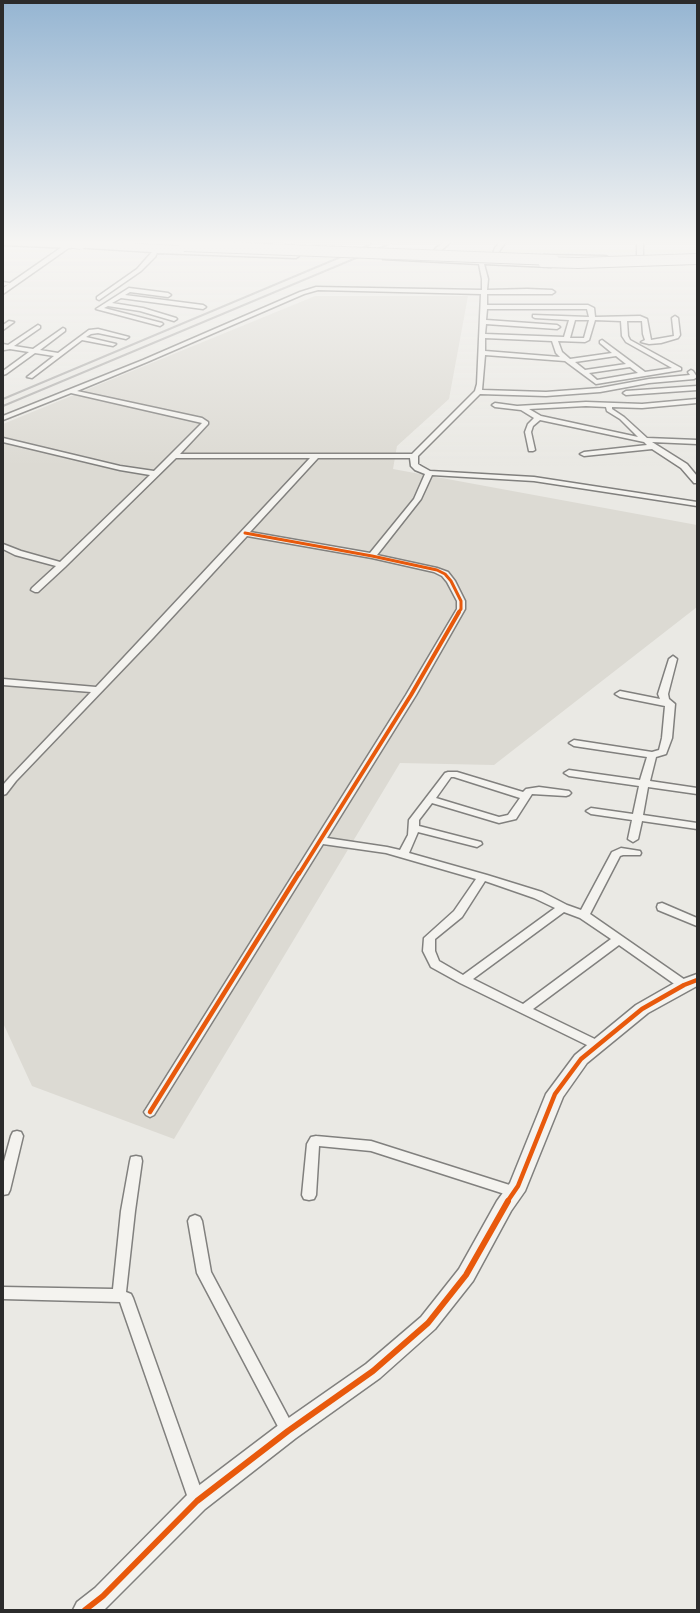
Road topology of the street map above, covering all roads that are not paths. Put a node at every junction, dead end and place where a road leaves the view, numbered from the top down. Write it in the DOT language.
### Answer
graph roads {
  1 [pos="122,315"];
  2 [pos="160,315"];
  3 [pos="252,315"];
  4 [pos="483,315"];
  5 [pos="535,316"];
  6 [pos="592,318"];
  7 [pos="675,318"];
  8 [pos="174,319"];
  9 [pos="573,319"];
  10 [pos="624,320"];
  11 [pos="12,322"];
  12 [pos="483,322"];
  13 [pos="160,324"];
  14 [pos="38,327"];
  15 [pos="557,327"];
  16 [pos="3,328"];
  17 [pos="63,330"];
  18 [pos="482,336"];
  19 [pos="126,337"];
  20 [pos="81,338"];
  21 [pos="555,340"];
  22 [pos="566,340"];
  23 [pos="602,342"];
  24 [pos="649,342"];
  25 [pos="632,343"];
  26 [pos="113,344"];
  27 [pos="5,348"];
  28 [pos="35,351"];
  29 [pos="482,353"];
  30 [pos="59,354"];
  31 [pos="616,354"];
  32 [pos="568,360"];
  33 [pos="631,365"];
  34 [pos="679,369"];
  35 [pos="584,372"];
  36 [pos="694,372"];
  37 [pos="644,374"];
  38 [pos="5,377"];
  39 [pos="30,377"];
  40 [pos="697,388"];
  41 [pos="70,391"];
  42 [pos="478,392"];
  43 [pos="626,393"];
  44 [pos="697,402"];
  45 [pos="495,405"];
  46 [pos="609,405"];
  47 [pos="523,408"];
  48 [pos="3,418"];
  49 [pos="539,418"];
  50 [pos="3,440"];
  51 [pos="644,440"];
  52 [pos="697,442"];
  53 [pos="653,447"];
  54 [pos="531,450"];
  55 [pos="584,454"];
  56 [pos="174,456"];
  57 [pos="414,456"];
  58 [pos="315,457"];
  59 [pos="429,473"];
  60 [pos="156,474"];
  61 [pos="697,481"];
  62 [pos="697,504"];
  63 [pos="245,534"];
  64 [pos="3,546"];
  65 [pos="372,556"];
  66 [pos="62,565"];
  67 [pos="35,590"];
  68 [pos="673,659"];
  69 [pos="3,682"];
  70 [pos="98,690"];
  71 [pos="620,694"];
  72 [pos="670,704"];
  73 [pos="574,743"];
  74 [pos="652,754"];
  75 [pos="570,773"];
  76 [pos="644,784"];
  77 [pos="697,790"];
  78 [pos="3,792"];
  79 [pos="566,793"];
  80 [pos="525,796"];
  81 [pos="430,799"];
  82 [pos="591,811"];
  83 [pos="637,818"];
  84 [pos="697,826"];
  85 [pos="413,828"];
  86 [pos="633,838"];
  87 [pos="320,840"];
  88 [pos="476,844"];
  89 [pos="636,853"];
  90 [pos="403,854"];
  91 [pos="484,877"];
  92 [pos="662,907"];
  93 [pos="563,908"];
  94 [pos="584,914"];
  95 [pos="697,922"];
  96 [pos="619,939"];
  97 [pos="464,980"];
  98 [pos="691,982"];
  99 [pos="525,1009"];
  100 [pos="597,1045"];
  101 [pos="150,1112"];
  102 [pos="17,1136"];
  103 [pos="136,1160"];
  104 [pos="3,1190"];
  105 [pos="514,1192"];
  106 [pos="308,1196"];
  107 [pos="195,1221"];
  108 [pos="3,1293"];
  109 [pos="119,1295"];
  110 [pos="288,1431"];
  111 [pos="197,1501"];
  112 [pos="84,1610"];
  1 -- 13 [label="street"];
  2 -- 8 [label="street"];
  3 -- 41 [label="street"];
  4 -- 12 [label="street"];
  5 -- 9 [label="street"];
  6 -- 9 [label="street"];
  6 -- 10 [label="street"];
  6 -- 22 [label="street"];
  7 -- 24 [label="street"];
  9 -- 22 [label="street"];
  10 -- 24 [label="street"];
  10 -- 25 [label="street"];
  11 -- 16 [label="street"];
  12 -- 15 [label="street"];
  12 -- 18 [label="street"];
  14 -- 27 [label="street"];
  17 -- 28 [label="street"];
  18 -- 21 [label="street"];
  18 -- 29 [label="street"];
  19 -- 20 [label="street"];
  20 -- 26 [label="street"];
  20 -- 30 [label="street"];
  21 -- 22 [label="street"];
  21 -- 32 [label="street"];
  23 -- 31 [label="street"];
  24 -- 25 [label="street"];
  25 -- 34 [label="street"];
  27 -- 28 [label="street"];
  28 -- 30 [label="street"];
  28 -- 38 [label="street"];
  29 -- 32 [label="street"];
  29 -- 42 [label="street"];
  30 -- 39 [label="street"];
  31 -- 32 [label="street"];
  31 -- 33 [label="street"];
  32 -- 35 [label="street"];
  33 -- 35 [label="street"];
  33 -- 37 [label="street"];
  34 -- 36 [label="street"];
  34 -- 37 [label="street"];
  35 -- 37 [label="street"];
  36 -- 42 [label="street"];
  40 -- 43 [label="street"];
  41 -- 48 [label="street"];
  41 -- 56 [label="street"];
  42 -- 57 [label="street"];
  44 -- 46 [label="street"];
  45 -- 47 [label="street"];
  46 -- 47 [label="street"];
  46 -- 51 [label="street"];
  47 -- 49 [label="street"];
  49 -- 51 [label="street"];
  49 -- 54 [label="street"];
  50 -- 60 [label="street"];
  51 -- 52 [label="street"];
  51 -- 53 [label="street"];
  53 -- 55 [label="street"];
  53 -- 61 [label="street"];
  56 -- 58 [label="street"];
  56 -- 60 [label="street"];
  57 -- 58 [label="street"];
  57 -- 59 [label="street"];
  58 -- 63 [label="street"];
  59 -- 62 [label="street"];
  59 -- 65 [label="street"];
  60 -- 66 [label="street"];
  63 -- 65 [label="street"];
  63 -- 70 [label="street"];
  64 -- 66 [label="street"];
  65 -- 87 [label="street"];
  66 -- 67 [label="street"];
  68 -- 72 [label="street"];
  69 -- 70 [label="street"];
  70 -- 78 [label="street"];
  71 -- 72 [label="street"];
  72 -- 74 [label="street"];
  73 -- 74 [label="street"];
  74 -- 76 [label="street"];
  75 -- 76 [label="street"];
  76 -- 77 [label="street"];
  76 -- 83 [label="street"];
  79 -- 80 [label="street"];
  80 -- 81 [label="street"];
  80 -- 81 [label="street"];
  81 -- 85 [label="street"];
  82 -- 83 [label="street"];
  83 -- 84 [label="street"];
  83 -- 86 [label="street"];
  85 -- 88 [label="street"];
  85 -- 90 [label="street"];
  87 -- 90 [label="street"];
  87 -- 101 [label="street"];
  89 -- 94 [label="street"];
  90 -- 91 [label="street"];
  91 -- 93 [label="street"];
  91 -- 97 [label="street"];
  92 -- 95 [label="street"];
  93 -- 94 [label="street"];
  93 -- 97 [label="street"];
  94 -- 96 [label="street"];
  96 -- 98 [label="street"];
  96 -- 99 [label="street"];
  97 -- 99 [label="street"];
  98 -- 100 [label="street"];
  99 -- 100 [label="street"];
  100 -- 105 [label="street"];
  102 -- 104 [label="street"];
  103 -- 109 [label="street"];
  105 -- 106 [label="street"];
  105 -- 110 [label="street"];
  107 -- 110 [label="street"];
  108 -- 109 [label="street"];
  109 -- 111 [label="street"];
  110 -- 111 [label="street"];
  111 -- 112 [label="street"];
}
